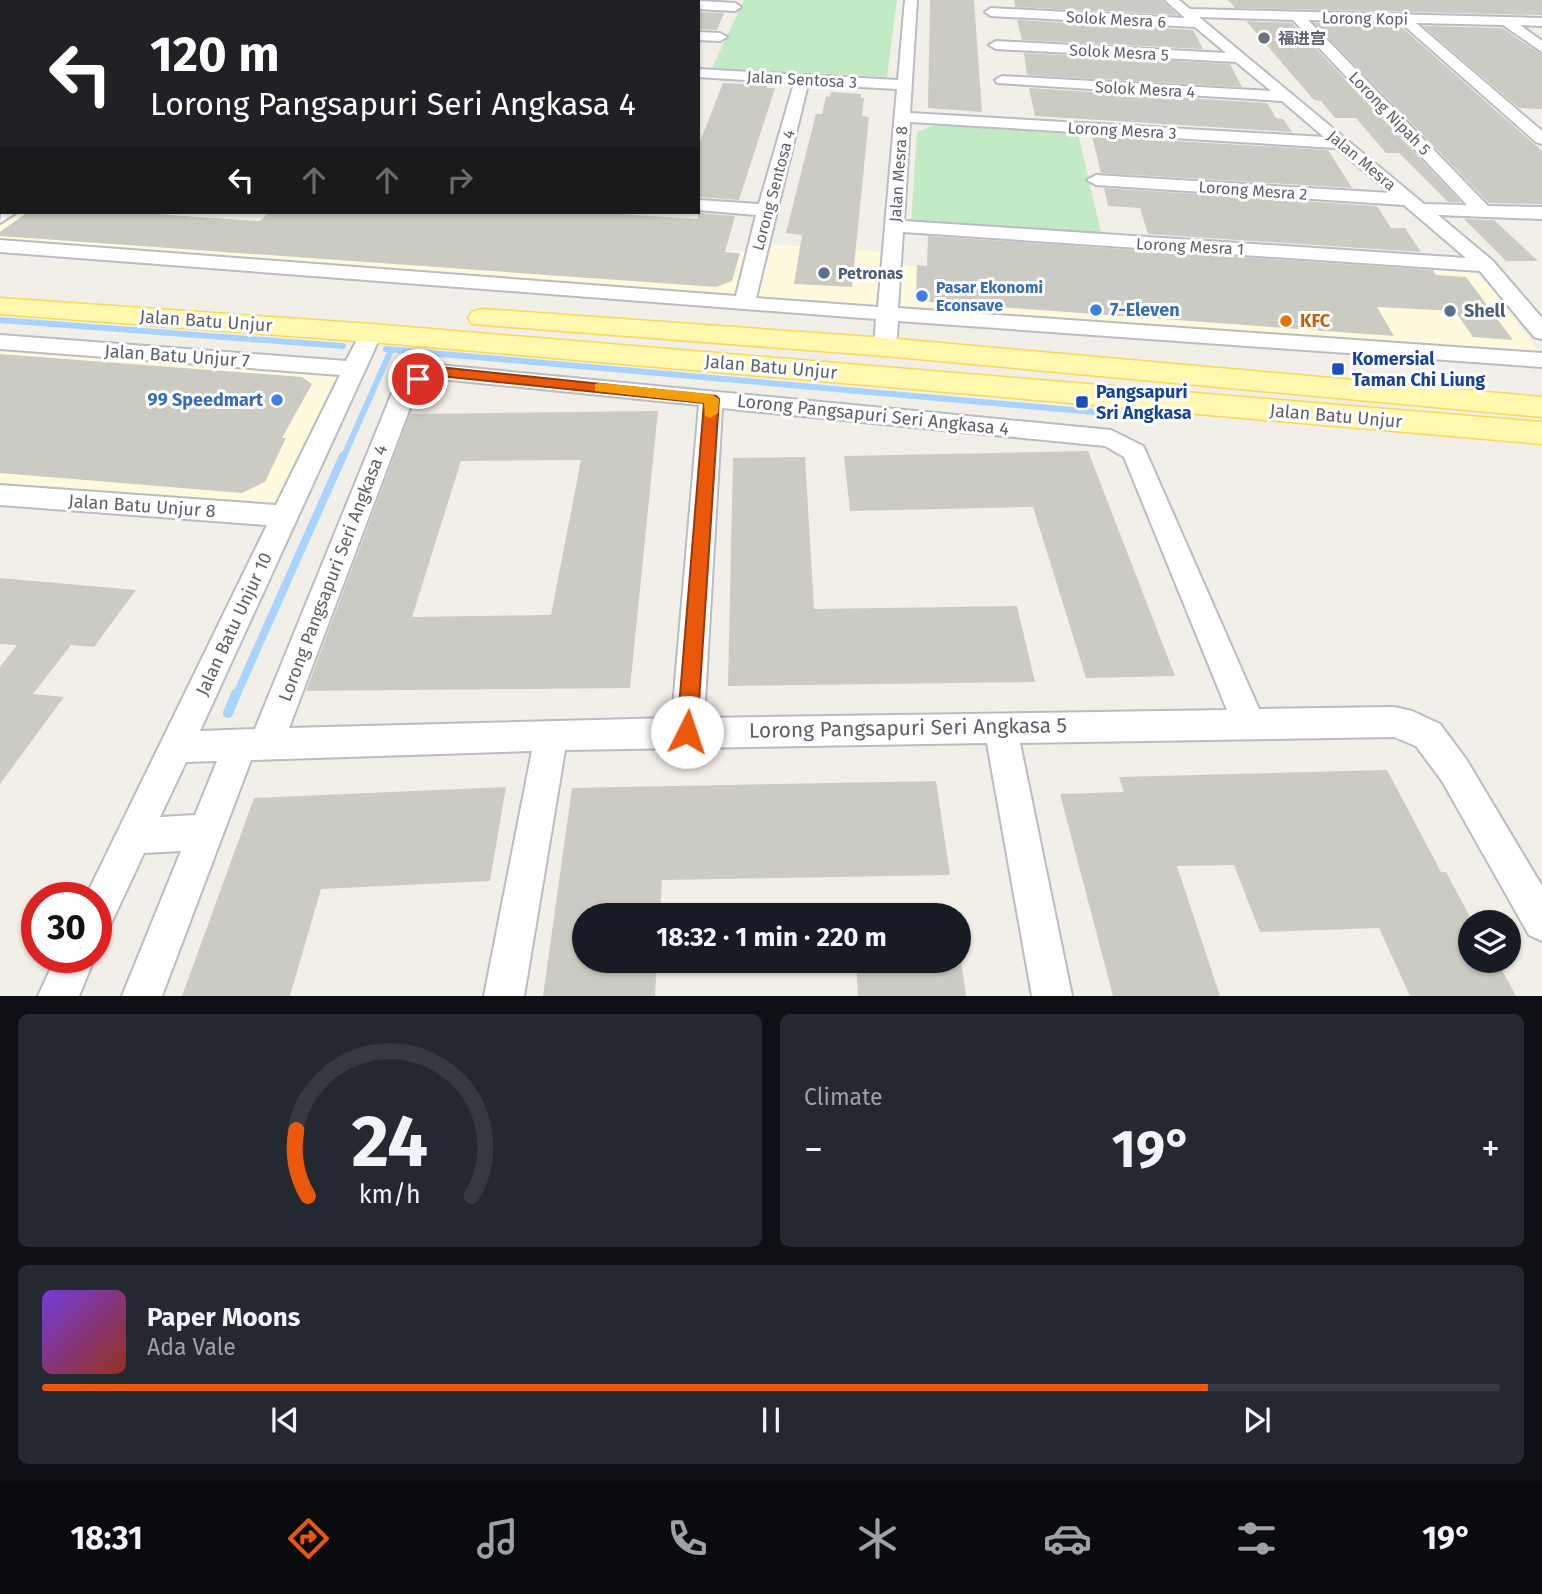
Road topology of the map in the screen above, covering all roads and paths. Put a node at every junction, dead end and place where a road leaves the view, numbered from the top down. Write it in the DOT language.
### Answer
graph roads {
  1 [pos="911,0"];
  2 [pos="1171,0"];
  3 [pos="700,5"];
  4 [pos="735,7"];
  5 [pos="1297,16"];
  6 [pos="1193,18"];
  7 [pos="1404,19"];
  8 [pos="1506,21"];
  9 [pos="1542,22"];
  10 [pos="700,36"];
  11 [pos="720,37"];
  12 [pos="997,46"];
  13 [pos="1542,48"];
  14 [pos="1241,58"];
  15 [pos="702,73"];
  16 [pos="802,79"];
  17 [pos="905,85"];
  18 [pos="1287,97"];
  19 [pos="903,117"];
  20 [pos="1542,139"];
  21 [pos="1342,143"];
  22 [pos="1096,180"];
  23 [pos="1415,204"];
  24 [pos="700,205"];
  25 [pos="767,210"];
  26 [pos="1483,211"];
  27 [pos="1542,213"];
  28 [pos="894,226"];
  29 [pos="0,246"];
  30 [pos="1486,265"];
  31 [pos="0,284"];
  32 [pos="745,302"];
  33 [pos="0,306"];
  34 [pos="888,314"];
  35 [pos="1542,332"];
  36 [pos="371,333"];
  37 [pos="0,342"];
  38 [pos="885,348"];
  39 [pos="1542,360"];
  40 [pos="354,369"];
  41 [pos="711,399"];
  42 [pos="1533,402"];
  43 [pos="1542,423"];
  44 [pos="1439,425"];
  45 [pos="1542,433"];
  46 [pos="0,495"];
  47 [pos="285,516"];
  48 [pos="1249,724"];
  49 [pos="1000,726"];
  50 [pos="687,732"];
  51 [pos="551,735"];
  52 [pos="253,744"];
  53 [pos="176,747"];
  54 [pos="204,832"];
  55 [pos="134,836"];
  56 [pos="112,882"];
  57 [pos="1542,922"];
  58 [pos="69,973"];
  59 [pos="58,996"];
  60 [pos="142,996"];
  61 [pos="504,996"];
  62 [pos="1052,996"];
  1 -- 17 [label="street, Jalan Mesra 8"];
  2 -- 6 [label="street, Jalan Mesra"];
  3 -- 4 [label="street"];
  5 -- 6 [label="street, Lorong Kopi"];
  5 -- 7 [label="street, Lorong Kopi"];
  5 -- 26 [label="street, Lorong Nipah 5"];
  6 -- 12 [label="street, Solok Mesra 6"];
  6 -- 14 [label="street, Jalan Mesra"];
  7 -- 8 [label="street, Lorong Kopi"];
  7 -- 20 [label="street"];
  8 -- 9 [label="street, Lorong Kopi"];
  8 -- 13 [label="street"];
  10 -- 11 [label="street"];
  12 -- 14 [label="street, Solok Mesra 5"];
  12 -- 18 [label="street, Solok Mesra 4"];
  14 -- 18 [label="street, Jalan Mesra"];
  15 -- 16 [label="street, Jalan Sentosa 3"];
  16 -- 17 [label="street, Jalan Sentosa 3"];
  16 -- 25 [label="street, Lorong Sentosa 4"];
  17 -- 19 [label="street, Jalan Mesra 8"];
  18 -- 21 [label="street, Jalan Mesra"];
  19 -- 21 [label="street, Lorong Mesra 3"];
  19 -- 28 [label="street, Jalan Mesra 8"];
  21 -- 23 [label="street, Jalan Mesra"];
  22 -- 23 [label="street, Lorong Mesra 2"];
  23 -- 26 [label="street"];
  23 -- 30 [label="street, Jalan Mesra"];
  24 -- 25 [label="street"];
  25 -- 32 [label="street, Lorong Sentosa 4"];
  26 -- 27 [label="street"];
  28 -- 30 [label="street, Lorong Mesra 1"];
  28 -- 34 [label="street, Jalan Mesra 8"];
  29 -- 32 [label="street"];
  30 -- 35 [label="street, Jalan Mesra"];
  31 -- 38 [label="main road, Jalan Batu Unjur"];
  32 -- 34 [label="street"];
  33 -- 36 [label="main road, Jalan Batu Unjur"];
  34 -- 38 [label="street, Jalan Mesra 8"];
  34 -- 39 [label="street"];
  36 -- 40 [label="street, Jalan Batu Unjur 10"];
  36 -- 44 [label="main road, Jalan Batu Unjur"];
  37 -- 40 [label="street, Jalan Batu Unjur 7"];
  38 -- 42 [label="main road, Jalan Batu Unjur"];
  40 -- 47 [label="street, Jalan Batu Unjur 10"];
  41 -- 48 [label="street, Lorong Pangsapuri Seri Angkasa 4"];
  41 -- 50 [label="street"];
  41 -- 52 [label="street, Lorong Pangsapuri Seri Angkasa 4"];
  43 -- 44 [label="main road"];
  44 -- 45 [label="main road, Jalan Batu Unjur"];
  46 -- 47 [label="street, Jalan Batu Unjur 8"];
  47 -- 53 [label="street, Jalan Batu Unjur 10"];
  48 -- 49 [label="street, Lorong Pangsapuri Seri Angkasa 5"];
  48 -- 57 [label="street, Lorong Pangsapuri Seri Angkasa 5"];
  49 -- 50 [label="street, Lorong Pangsapuri Seri Angkasa 5"];
  49 -- 62 [label="street"];
  50 -- 51 [label="street, Lorong Pangsapuri Seri Angkasa 5"];
  51 -- 52 [label="street, Lorong Pangsapuri Seri Angkasa 5"];
  51 -- 61 [label="street"];
  52 -- 53 [label="street, Lorong Pangsapuri Seri Angkasa 5"];
  52 -- 54 [label="street"];
  53 -- 55 [label="street, Jalan Batu Unjur 10"];
  54 -- 55 [label="street"];
  54 -- 60 [label="street"];
  55 -- 56 [label="street, Jalan Batu Unjur 10"];
  58 -- 59 [label="street"];
}
